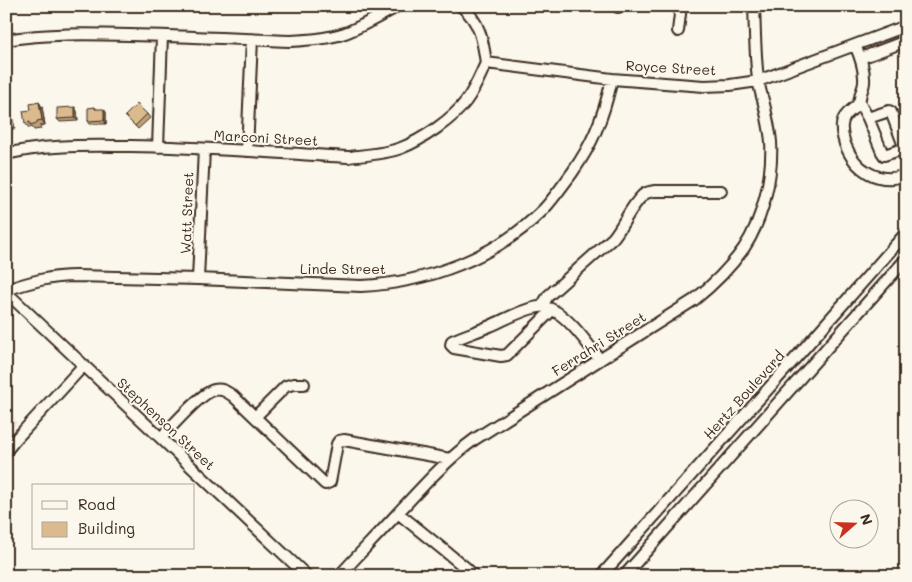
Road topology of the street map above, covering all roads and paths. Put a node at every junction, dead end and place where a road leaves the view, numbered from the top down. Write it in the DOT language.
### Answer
graph roads {
  1 [pos="398,6"];
  2 [pos="461,6"];
  3 [pos="681,6"];
  4 [pos="754,6"];
  5 [pos="906,26"];
  6 [pos="678,31"];
  7 [pos="162,36"];
  8 [pos="252,39"];
  9 [pos="6,40"];
  10 [pos="906,41"];
  11 [pos="855,45"];
  12 [pos="861,58"];
  13 [pos="486,63"];
  14 [pos="612,79"];
  15 [pos="758,81"];
  16 [pos="860,102"];
  17 [pos="868,118"];
  18 [pos="158,147"];
  19 [pos="204,149"];
  20 [pos="247,151"];
  21 [pos="6,154"];
  22 [pos="906,175"];
  23 [pos="721,191"];
  24 [pos="906,233"];
  25 [pos="906,259"];
  26 [pos="198,279"];
  27 [pos="6,291"];
  28 [pos="547,308"];
  29 [pos="600,360"];
  30 [pos="84,365"];
  31 [pos="304,384"];
  32 [pos="255,418"];
  33 [pos="161,438"];
  34 [pos="724,438"];
  35 [pos="737,450"];
  36 [pos="6,451"];
  37 [pos="450,459"];
  38 [pos="398,513"];
  39 [pos="307,576"];
  40 [pos="338,576"];
  41 [pos="474,576"];
  42 [pos="601,576"];
  43 [pos="624,576"];
  1 -- 8 [label="street"];
  2 -- 13 [label="street"];
  3 -- 6 [label="street"];
  4 -- 15 [label="street, Ferrahri Street"];
  5 -- 11 [label="street, Royce Street"];
  7 -- 8 [label="street"];
  7 -- 9 [label="street"];
  7 -- 18 [label="street"];
  8 -- 20 [label="street"];
  10 -- 12 [label="street"];
  11 -- 12 [label="street"];
  11 -- 15 [label="street, Royce Street"];
  12 -- 16 [label="street"];
  13 -- 14 [label="street, Royce Street"];
  13 -- 20 [label="street, Marconi Street"];
  14 -- 15 [label="street, Royce Street"];
  14 -- 26 [label="street, Linde Street"];
  15 -- 29 [label="street, Ferrahri Street"];
  16 -- 17 [label="street"];
  16 -- 22 [label="street"];
  18 -- 19 [label="street, Marconi Street"];
  18 -- 21 [label="street, Marconi Street"];
  19 -- 20 [label="street, Marconi Street"];
  19 -- 26 [label="street, Watt Street"];
  23 -- 28 [label="street"];
  24 -- 34 [label="street, Hertz Boulevard"];
  25 -- 35 [label="street"];
  26 -- 27 [label="street, Linde Street"];
  27 -- 30 [label="street, Stephenson Street"];
  28 -- 28 [label="street"];
  28 -- 29 [label="street"];
  29 -- 37 [label="street, Ferrahri Street"];
  30 -- 33 [label="street, Stephenson Street"];
  30 -- 36 [label="street"];
  31 -- 32 [label="street"];
  32 -- 33 [label="street"];
  32 -- 37 [label="street"];
  33 -- 39 [label="street, Stephenson Street"];
  34 -- 35 [label="street"];
  34 -- 42 [label="street, Hertz Boulevard"];
  35 -- 43 [label="street"];
  37 -- 38 [label="street, Ferrahri Street"];
  38 -- 40 [label="street, Ferrahri Street"];
  38 -- 41 [label="street"];
}
